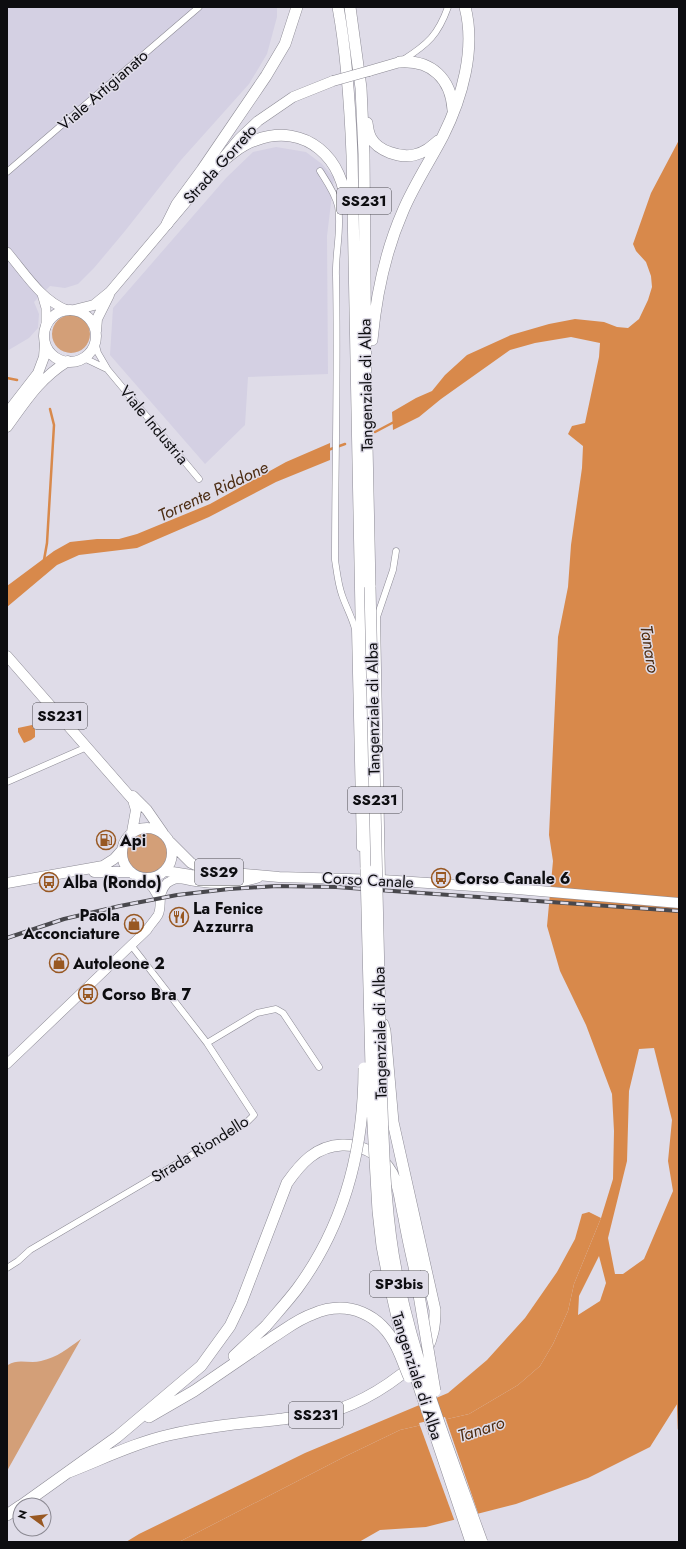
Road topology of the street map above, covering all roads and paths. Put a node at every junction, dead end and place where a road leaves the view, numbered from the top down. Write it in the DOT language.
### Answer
graph roads {
  1 [pos="199,7"];
  2 [pos="297,7"];
  3 [pos="338,7"];
  4 [pos="350,7"];
  5 [pos="448,7"];
  6 [pos="465,7"];
  7 [pos="400,62"];
  8 [pos="361,88"];
  9 [pos="453,110"];
  10 [pos="443,136"];
  11 [pos="320,171"];
  12 [pos="7,172"];
  13 [pos="209,173"];
  14 [pos="167,224"];
  15 [pos="7,252"];
  16 [pos="110,292"];
  17 [pos="41,293"];
  18 [pos="71,310"];
  19 [pos="355,314"];
  20 [pos="46,327"];
  21 [pos="96,332"];
  22 [pos="95,342"];
  23 [pos="46,344"];
  24 [pos="84,358"];
  25 [pos="68,361"];
  26 [pos="108,370"];
  27 [pos="366,397"];
  28 [pos="7,413"];
  29 [pos="7,427"];
  30 [pos="199,479"];
  31 [pos="396,551"];
  32 [pos="365,587"];
  33 [pos="7,656"];
  34 [pos="87,747"];
  35 [pos="113,777"];
  36 [pos="7,782"];
  37 [pos="132,832"];
  38 [pos="163,833"];
  39 [pos="170,842"];
  40 [pos="122,850"];
  41 [pos="166,870"];
  42 [pos="66,872"];
  43 [pos="130,872"];
  44 [pos="279,877"];
  45 [pos="144,878"];
  46 [pos="258,878"];
  47 [pos="361,880"];
  48 [pos="382,880"];
  49 [pos="7,883"];
  50 [pos="160,898"];
  51 [pos="679,902"];
  52 [pos="131,945"];
  53 [pos="375,1014"];
  54 [pos="207,1044"];
  55 [pos="7,1064"];
  56 [pos="320,1067"];
  57 [pos="7,1268"];
  58 [pos="194,1390"];
  59 [pos="428,1412"];
  60 [pos="442,1431"];
  61 [pos="118,1437"];
  62 [pos="69,1472"];
  63 [pos="34,1497"];
  64 [pos="471,1542"];
  65 [pos="482,1542"];
  1 -- 12 [label="street, Viale Artigianato"];
  2 -- 14 [label="highway"];
  3 -- 19 [label="highway, Tangenziale di Alba / SS231"];
  4 -- 8 [label="highway, Tangenziale di Alba / SS231"];
  5 -- 7 [label="street, Strada Gorreto"];
  6 -- 9 [label="highway"];
  7 -- 9 [label="highway"];
  7 -- 13 [label="main road, Strada Gorreto, bridge"];
  8 -- 10 [label="highway"];
  8 -- 27 [label="highway, Tangenziale di Alba / SS231"];
  9 -- 10 [label="highway"];
  10 -- 27 [label="highway"];
  11 -- 47 [label="street"];
  13 -- 14 [label="main road, Strada Gorreto"];
  13 -- 19 [label="highway"];
  14 -- 16 [label="main road, Strada Gorreto"];
  15 -- 17 [label="street"];
  16 -- 18 [label="main road, Strada Gorreto"];
  16 -- 21 [label="main road, Strada Gorreto"];
  17 -- 18 [label="street"];
  17 -- 20 [label="street"];
  18 -- 20 [label="main road"];
  18 -- 21 [label="main road"];
  19 -- 32 [label="highway, Tangenziale di Alba / SS231"];
  20 -- 23 [label="main road"];
  21 -- 22 [label="main road"];
  22 -- 24 [label="main road"];
  22 -- 26 [label="street, Viale Industria"];
  23 -- 25 [label="main road"];
  23 -- 28 [label="main road"];
  24 -- 25 [label="main road"];
  24 -- 26 [label="street, Viale Industria"];
  25 -- 29 [label="main road"];
  26 -- 30 [label="street, Viale Industria"];
  27 -- 32 [label="highway, Tangenziale di Alba / SS231"];
  31 -- 48 [label="street"];
  32 -- 53 [label="highway, Tangenziale di Alba / SS231, bridge"];
  33 -- 34 [label="main road, SS231"];
  34 -- 35 [label="main road, SS231"];
  34 -- 36 [label="street"];
  35 -- 37 [label="main road, SS231"];
  35 -- 38 [label="main road, SS231"];
  37 -- 38 [label="main road"];
  37 -- 40 [label="main road"];
  38 -- 39 [label="main road, SS29"];
  39 -- 41 [label="main road, SS29"];
  39 -- 44 [label="main road, Corso Canale / SS29"];
  40 -- 42 [label="main road"];
  40 -- 43 [label="main road"];
  41 -- 45 [label="main road"];
  41 -- 46 [label="main road, Corso Canale / SS29"];
  42 -- 43 [label="main road"];
  42 -- 49 [label="main road"];
  43 -- 45 [label="main road"];
  44 -- 46 [label="main road, Corso Canale / SS29"];
  44 -- 47 [label="main road, Corso Canale / SS29"];
  45 -- 50 [label="street"];
  46 -- 50 [label="street"];
  47 -- 48 [label="main road, Corso Canale / SS29"];
  48 -- 51 [label="main road, Corso Canale / SS29"];
  50 -- 52 [label="street"];
  52 -- 54 [label="street, Strada Riondello"];
  52 -- 55 [label="street"];
  53 -- 58 [label="highway, SS231, bridge"];
  53 -- 59 [label="highway, Tangenziale di Alba / SP3bis, bridge"];
  53 -- 60 [label="highway, Tangenziale di Alba / SP3bis, bridge"];
  53 -- 62 [label="highway, SS231, bridge"];
  54 -- 56 [label="street"];
  54 -- 57 [label="street, Strada Riondello"];
  58 -- 59 [label="highway, bridge"];
  58 -- 61 [label="highway, SS231"];
  59 -- 64 [label="highway, Tangenziale di Alba / SP3bis, bridge"];
  60 -- 61 [label="highway, bridge"];
  60 -- 65 [label="highway, Tangenziale di Alba / SP3bis, bridge"];
  61 -- 62 [label="highway, SS231"];
  62 -- 63 [label="highway, SS231"];
}
